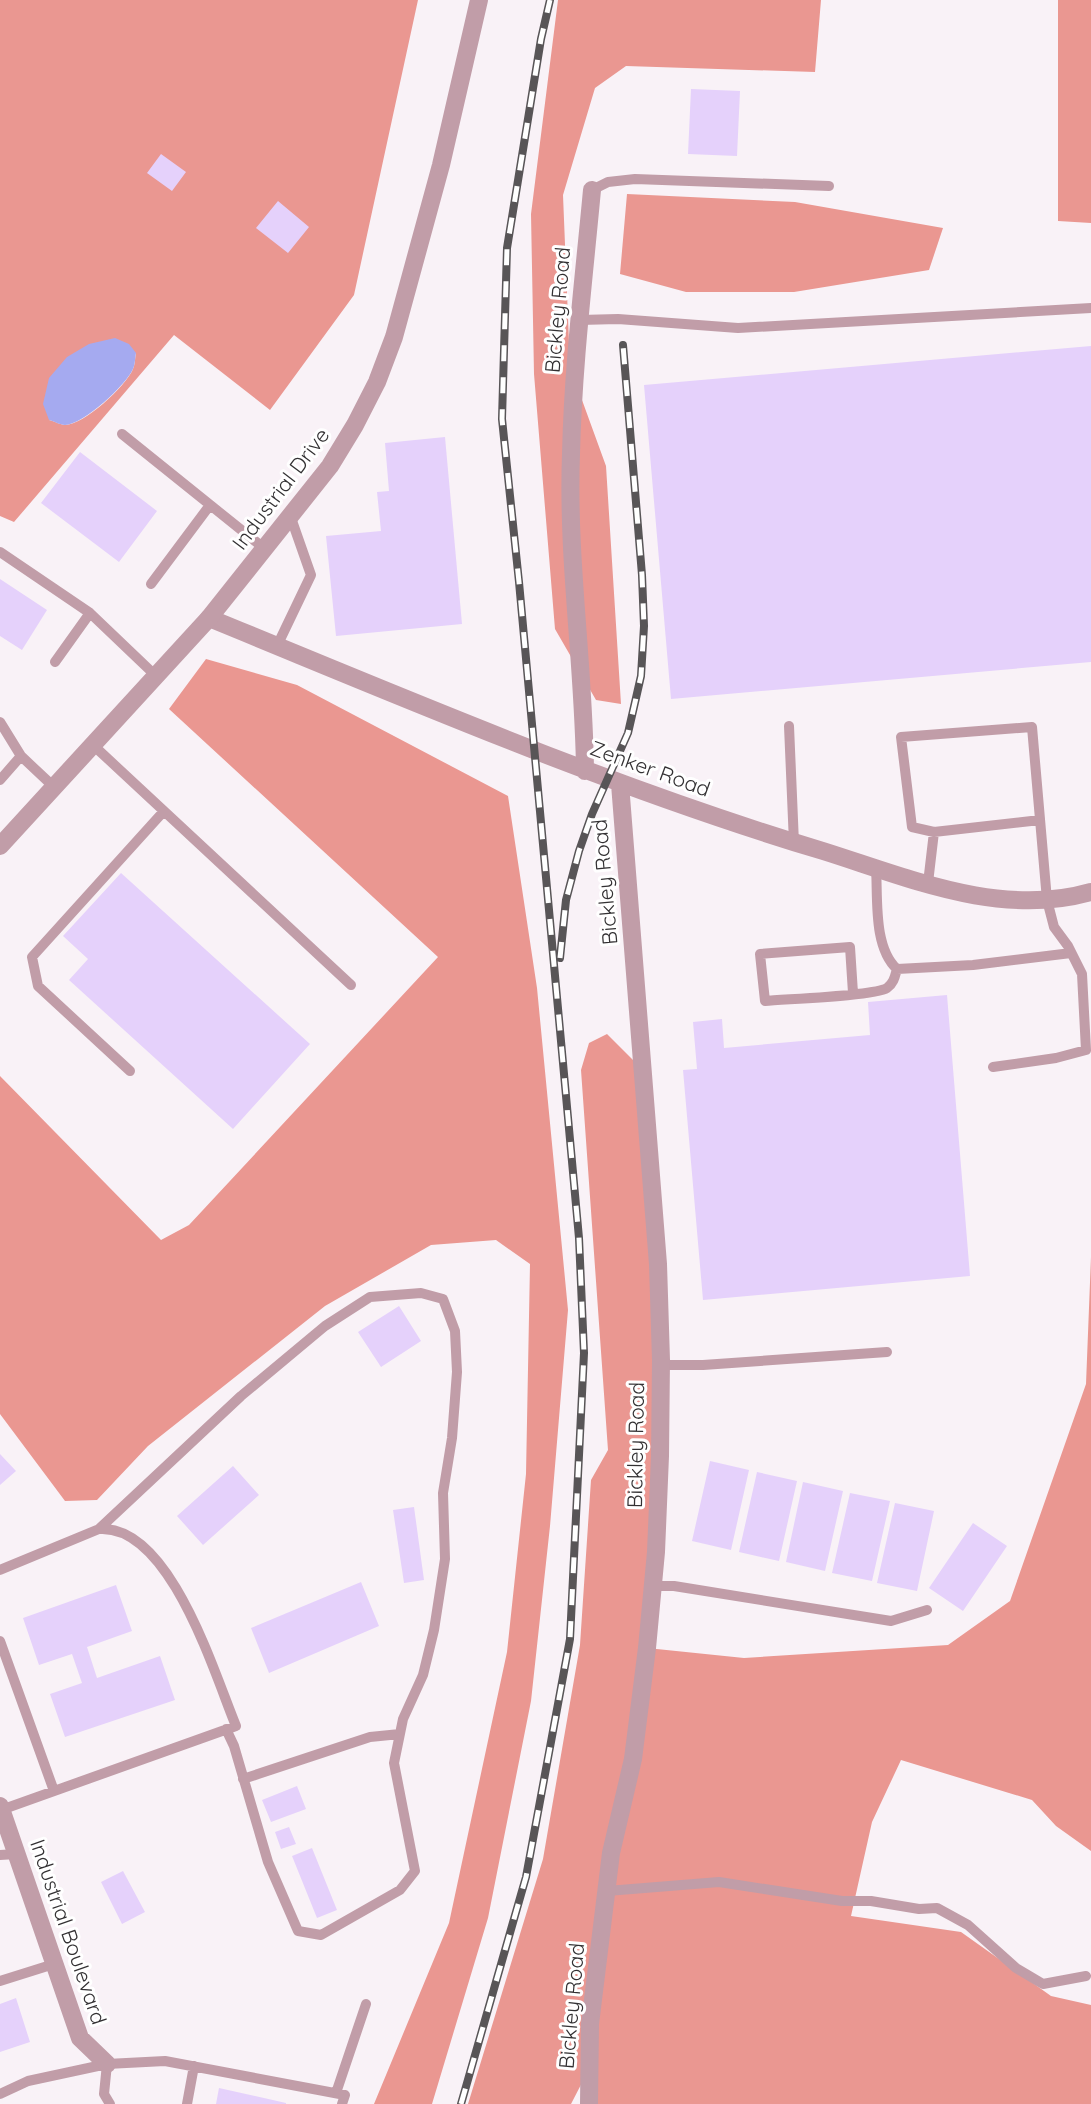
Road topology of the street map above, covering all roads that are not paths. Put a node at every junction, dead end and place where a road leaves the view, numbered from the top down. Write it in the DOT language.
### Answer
graph roads {
  1 [pos="480,0"];
  2 [pos="830,186"];
  3 [pos="592,190"];
  4 [pos="1091,308"];
  5 [pos="580,320"];
  6 [pos="122,434"];
  7 [pos="210,505"];
  8 [pos="291,518"];
  9 [pos="265,549"];
  10 [pos="0,552"];
  11 [pos="151,584"];
  12 [pos="90,613"];
  13 [pos="209,618"];
  14 [pos="277,646"];
  15 [pos="55,662"];
  16 [pos="156,676"];
  17 [pos="0,722"];
  18 [pos="789,726"];
  19 [pos="93,745"];
  20 [pos="21,756"];
  21 [pos="585,771"];
  22 [pos="0,780"];
  23 [pos="620,784"];
  24 [pos="54,787"];
  25 [pos="164,811"];
  26 [pos="1040,820"];
  27 [pos="934,832"];
  28 [pos="794,843"];
  29 [pos="0,846"];
  30 [pos="876,868"];
  31 [pos="928,883"];
  32 [pos="1091,892"];
  33 [pos="1046,900"];
  34 [pos="1071,953"];
  35 [pos="897,969"];
  36 [pos="351,985"];
  37 [pos="853,993"];
  38 [pos="993,1067"];
  39 [pos="130,1071"];
  40 [pos="887,1352"];
  41 [pos="661,1365"];
  42 [pos="99,1529"];
  43 [pos="0,1570"];
  44 [pos="653,1586"];
  45 [pos="927,1610"];
  46 [pos="0,1641"];
  47 [pos="226,1729"];
  48 [pos="400,1734"];
  49 [pos="243,1779"];
  50 [pos="54,1791"];
  51 [pos="1,1808"];
  52 [pos="8,1854"];
  53 [pos="607,1891"];
  54 [pos="54,1964"];
  55 [pos="1086,1976"];
  56 [pos="0,1980"];
  57 [pos="366,2004"];
  58 [pos="107,2064"];
  59 [pos="194,2067"];
  60 [pos="336,2093"];
  61 [pos="0,2094"];
  62 [pos="110,2104"];
  63 [pos="187,2104"];
  64 [pos="342,2104"];
  65 [pos="589,2104"];
  1 -- 8 [label="street, Industrial Drive"];
  2 -- 3 [label="lane"];
  3 -- 5 [label="street, Bickley Road"];
  4 -- 5 [label="lane"];
  5 -- 21 [label="street, Bickley Road"];
  6 -- 7 [label="lane"];
  7 -- 9 [label="lane"];
  7 -- 11 [label="lane"];
  8 -- 9 [label="street, Industrial Drive"];
  8 -- 14 [label="lane"];
  9 -- 13 [label="street, Industrial Drive"];
  10 -- 12 [label="lane"];
  12 -- 15 [label="lane"];
  12 -- 16 [label="lane"];
  13 -- 14 [label="street, Zenker Road"];
  13 -- 16 [label="street, Industrial Drive"];
  14 -- 21 [label="street, Zenker Road"];
  16 -- 19 [label="street, Industrial Drive"];
  17 -- 20 [label="lane"];
  18 -- 28 [label="lane"];
  19 -- 24 [label="street, Industrial Drive"];
  19 -- 25 [label="lane"];
  20 -- 22 [label="lane"];
  20 -- 24 [label="lane"];
  21 -- 23 [label="street, Zenker Road"];
  23 -- 28 [label="street, Zenker Road"];
  23 -- 41 [label="street, Bickley Road"];
  24 -- 29 [label="street, Industrial Drive"];
  25 -- 36 [label="lane"];
  25 -- 39 [label="lane"];
  26 -- 27 [label="lane"];
  26 -- 27 [label="lane"];
  26 -- 33 [label="lane"];
  27 -- 31 [label="lane"];
  28 -- 30 [label="street, Zenker Road"];
  30 -- 31 [label="street, Zenker Road"];
  30 -- 35 [label="lane"];
  31 -- 33 [label="street, Zenker Road"];
  32 -- 33 [label="street, Zenker Road"];
  33 -- 34 [label="lane"];
  34 -- 35 [label="lane"];
  34 -- 38 [label="lane"];
  35 -- 37 [label="lane"];
  37 -- 37 [label="lane"];
  40 -- 41 [label="lane"];
  41 -- 44 [label="street, Bickley Road"];
  42 -- 43 [label="lane"];
  42 -- 47 [label="lane"];
  42 -- 48 [label="lane"];
  44 -- 45 [label="lane"];
  44 -- 53 [label="street, Bickley Road"];
  46 -- 50 [label="lane"];
  47 -- 49 [label="lane"];
  47 -- 50 [label="lane"];
  48 -- 49 [label="lane"];
  48 -- 49 [label="lane"];
  50 -- 51 [label="lane"];
  51 -- 52 [label="street, Industrial Boulevard"];
  52 -- 54 [label="street, Industrial Boulevard"];
  53 -- 55 [label="lane"];
  53 -- 65 [label="street, Bickley Road"];
  54 -- 56 [label="lane"];
  54 -- 58 [label="street, Industrial Boulevard"];
  57 -- 60 [label="lane"];
  58 -- 59 [label="lane"];
  58 -- 61 [label="lane"];
  58 -- 62 [label="lane"];
  59 -- 60 [label="lane"];
  59 -- 63 [label="lane"];
  60 -- 64 [label="lane"];
}
